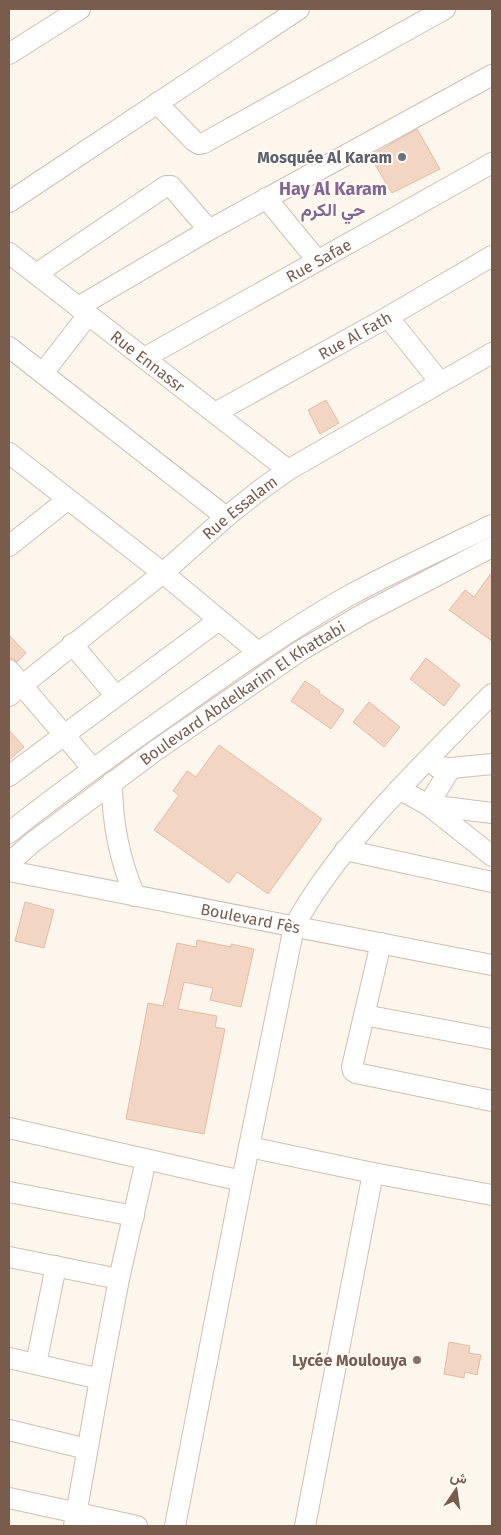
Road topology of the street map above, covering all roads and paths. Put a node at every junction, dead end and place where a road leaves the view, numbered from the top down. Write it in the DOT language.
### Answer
graph roads {
  1 [pos="80,9"];
  2 [pos="300,9"];
  3 [pos="445,9"];
  4 [pos="9,54"];
  5 [pos="492,75"];
  6 [pos="157,103"];
  7 [pos="492,163"];
  8 [pos="266,198"];
  9 [pos="9,202"];
  10 [pos="208,230"];
  11 [pos="9,253"];
  12 [pos="492,256"];
  13 [pos="317,260"];
  14 [pos="36,274"];
  15 [pos="83,311"];
  16 [pos="388,317"];
  17 [pos="9,347"];
  18 [pos="492,353"];
  19 [pos="144,358"];
  20 [pos="43,373"];
  21 [pos="440,382"];
  22 [pos="215,413"];
  23 [pos="9,454"];
  24 [pos="288,470"];
  25 [pos="67,500"];
  26 [pos="226,517"];
  27 [pos="492,525"];
  28 [pos="9,546"];
  29 [pos="492,547"];
  30 [pos="163,573"];
  31 [pos="219,620"];
  32 [pos="72,644"];
  33 [pos="258,652"];
  34 [pos="13,684"];
  35 [pos="492,694"];
  36 [pos="116,696"];
  37 [pos="63,735"];
  38 [pos="492,764"];
  39 [pos="419,767"];
  40 [pos="451,768"];
  41 [pos="93,769"];
  42 [pos="9,776"];
  43 [pos="112,782"];
  44 [pos="399,789"];
  45 [pos="428,805"];
  46 [pos="492,812"];
  47 [pos="9,833"];
  48 [pos="346,850"];
  49 [pos="492,856"];
  50 [pos="9,863"];
  51 [pos="9,871"];
  52 [pos="492,882"];
  53 [pos="135,896"];
  54 [pos="294,927"];
  55 [pos="381,944"];
  56 [pos="492,965"];
  57 [pos="364,1015"];
  58 [pos="492,1039"];
  59 [pos="492,1101"];
  60 [pos="9,1128"];
  61 [pos="249,1147"];
  62 [pos="146,1160"];
  63 [pos="373,1173"];
  64 [pos="242,1181"];
  65 [pos="9,1192"];
  66 [pos="492,1195"];
  67 [pos="134,1216"];
  68 [pos="9,1257"];
  69 [pos="56,1266"];
  70 [pos="119,1279"];
  71 [pos="9,1358"];
  72 [pos="36,1364"];
  73 [pos="100,1379"];
  74 [pos="9,1430"];
  75 [pos="87,1449"];
  76 [pos="9,1498"];
  77 [pos="75,1520"];
  78 [pos="137,1526"];
  79 [pos="175,1526"];
  80 [pos="305,1526"];
  1 -- 4 [label="street"];
  2 -- 6 [label="street"];
  3 -- 6 [label="street"];
  5 -- 8 [label="street"];
  6 -- 9 [label="street"];
  7 -- 13 [label="street, Rue Safae"];
  8 -- 10 [label="street"];
  8 -- 13 [label="street"];
  10 -- 14 [label="street"];
  10 -- 15 [label="street"];
  11 -- 14 [label="street, Rue Ennassr"];
  12 -- 16 [label="street, Rue Al Fath"];
  13 -- 19 [label="street, Rue Safae"];
  14 -- 15 [label="street, Rue Ennassr"];
  15 -- 19 [label="street, Rue Ennassr"];
  15 -- 20 [label="street"];
  16 -- 21 [label="street"];
  16 -- 22 [label="street, Rue Al Fath"];
  17 -- 20 [label="street"];
  18 -- 21 [label="street, Rue Essalam"];
  19 -- 22 [label="street, Rue Ennassr"];
  20 -- 26 [label="street"];
  21 -- 24 [label="street, Rue Essalam"];
  22 -- 24 [label="street, Rue Ennassr"];
  23 -- 25 [label="street"];
  24 -- 26 [label="street, Rue Essalam"];
  25 -- 28 [label="street"];
  25 -- 30 [label="street"];
  26 -- 30 [label="street, Rue Essalam"];
  27 -- 33 [label="street, Boulevard Abdelkarim El Khattabi"];
  29 -- 43 [label="street, Boulevard Abdelkarim El Khattabi"];
  30 -- 31 [label="street"];
  30 -- 32 [label="street, Rue Essalam"];
  31 -- 33 [label="street"];
  31 -- 36 [label="street"];
  32 -- 34 [label="street, Rue Essalam"];
  32 -- 36 [label="street"];
  33 -- 41 [label="street, Boulevard Abdelkarim El Khattabi"];
  34 -- 37 [label="street"];
  35 -- 39 [label="street"];
  36 -- 37 [label="street"];
  37 -- 41 [label="street"];
  37 -- 42 [label="street"];
  38 -- 40 [label="street"];
  39 -- 40 [label="street"];
  39 -- 44 [label="street"];
  40 -- 45 [label="street"];
  41 -- 47 [label="street, Boulevard Abdelkarim El Khattabi"];
  43 -- 50 [label="street, Boulevard Abdelkarim El Khattabi"];
  43 -- 53 [label="street"];
  44 -- 45 [label="street"];
  44 -- 48 [label="street"];
  45 -- 46 [label="street"];
  45 -- 49 [label="street"];
  48 -- 52 [label="street"];
  48 -- 54 [label="street"];
  51 -- 53 [label="street, Boulevard Fès"];
  53 -- 54 [label="street, Boulevard Fès"];
  54 -- 55 [label="street, Boulevard Fès"];
  54 -- 61 [label="street"];
  55 -- 56 [label="street, Boulevard Fès"];
  55 -- 57 [label="street"];
  57 -- 58 [label="street"];
  57 -- 59 [label="street"];
  60 -- 62 [label="street"];
  61 -- 63 [label="street"];
  61 -- 64 [label="street"];
  62 -- 64 [label="street"];
  62 -- 67 [label="street"];
  63 -- 66 [label="street"];
  63 -- 80 [label="street"];
  64 -- 79 [label="street"];
  65 -- 67 [label="street"];
  67 -- 70 [label="street"];
  68 -- 69 [label="street"];
  69 -- 70 [label="street"];
  69 -- 72 [label="street"];
  70 -- 73 [label="street"];
  71 -- 72 [label="street"];
  72 -- 73 [label="street"];
  73 -- 75 [label="street"];
  74 -- 75 [label="street"];
  75 -- 77 [label="street"];
  76 -- 77 [label="street"];
  77 -- 78 [label="street"];
}
